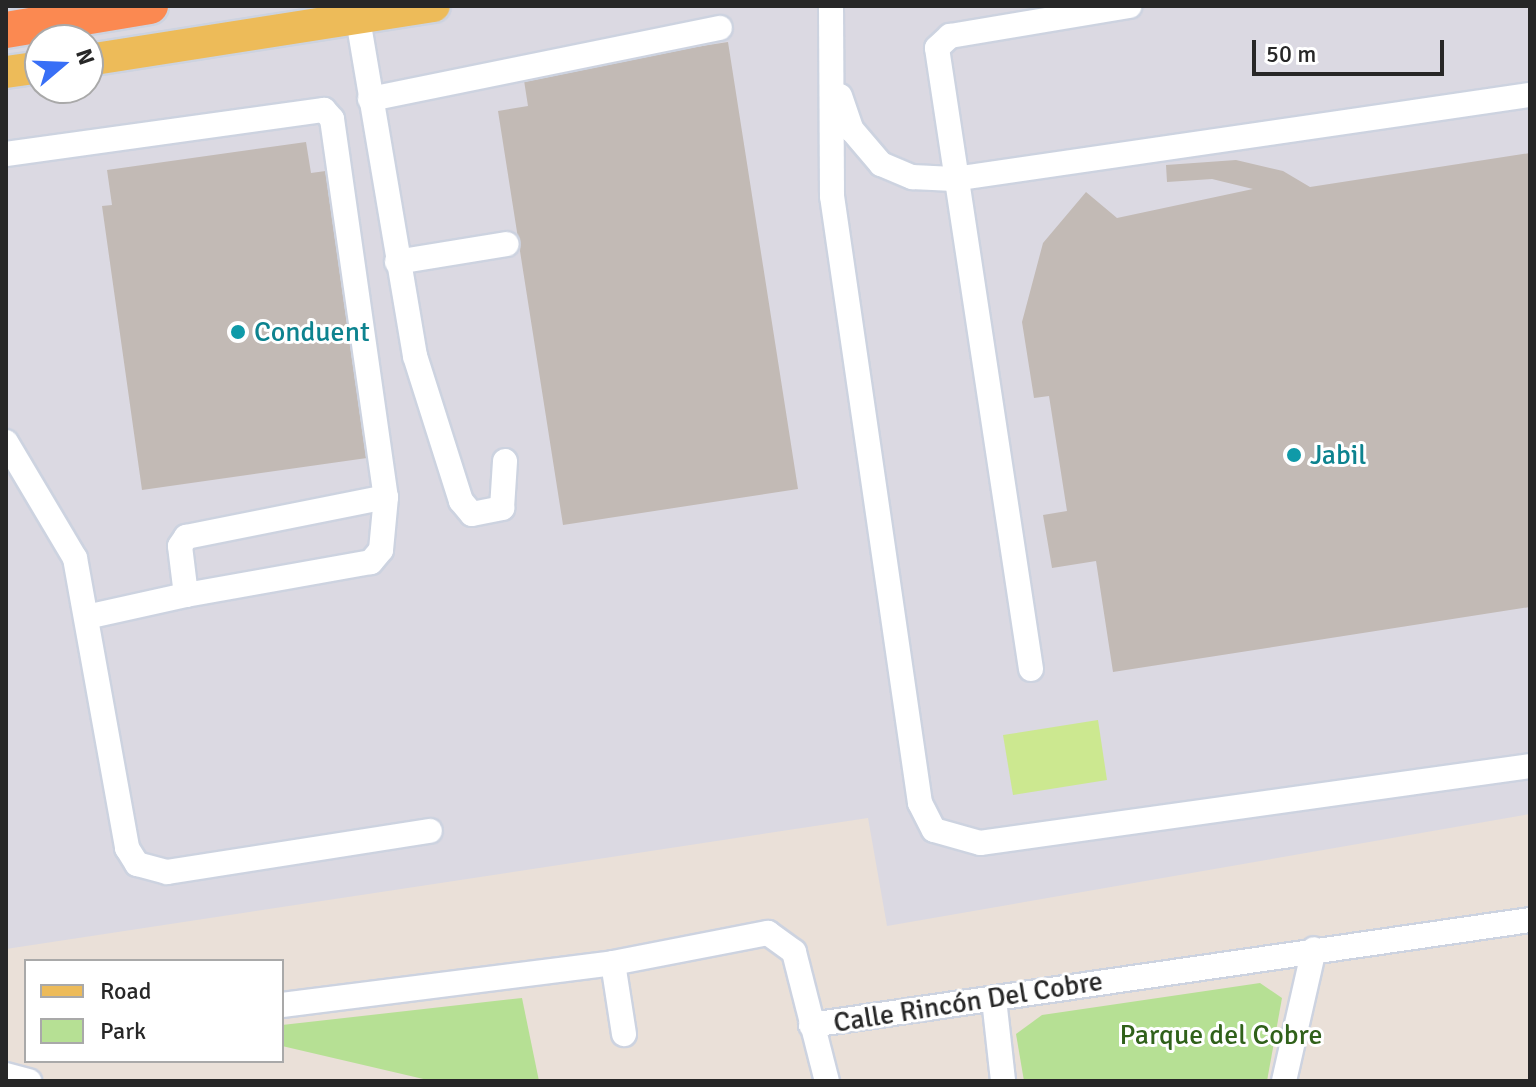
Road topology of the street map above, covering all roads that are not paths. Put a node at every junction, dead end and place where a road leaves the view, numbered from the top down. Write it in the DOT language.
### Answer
graph roads {
  1 [pos="63,6"];
  2 [pos="150,6"];
  3 [pos="434,6"];
  4 [pos="831,6"];
  5 [pos="1130,6"];
  6 [pos="358,19"];
  7 [pos="19,28"];
  8 [pos="720,28"];
  9 [pos="104,58"];
  10 [pos="834,78"];
  11 [pos="1530,95"];
  12 [pos="370,99"];
  13 [pos="6,154"];
  14 [pos="954,179"];
  15 [pos="507,244"];
  16 [pos="397,262"];
  17 [pos="6,442"];
  18 [pos="505,461"];
  19 [pos="386,497"];
  20 [pos="186,595"];
  21 [pos="91,616"];
  22 [pos="1031,669"];
  23 [pos="1530,766"];
  24 [pos="430,831"];
  25 [pos="1530,920"];
  26 [pos="1314,949"];
  27 [pos="613,963"];
  28 [pos="994,999"];
  29 [pos="284,1005"];
  30 [pos="811,1025"];
  31 [pos="624,1034"];
  32 [pos="6,1075"];
  33 [pos="29,1081"];
  34 [pos="827,1081"];
  35 [pos="1003,1081"];
  36 [pos="1284,1081"];
  1 -- 7 [label="highway"];
  2 -- 7 [label="highway"];
  3 -- 6 [label="main road"];
  4 -- 10 [label="street"];
  5 -- 14 [label="street"];
  6 -- 9 [label="main road"];
  6 -- 12 [label="street"];
  8 -- 12 [label="street"];
  10 -- 14 [label="street"];
  10 -- 23 [label="street"];
  11 -- 14 [label="street"];
  12 -- 16 [label="street"];
  13 -- 19 [label="street"];
  14 -- 22 [label="street"];
  15 -- 16 [label="street"];
  16 -- 18 [label="street"];
  17 -- 21 [label="street"];
  19 -- 20 [label="street"];
  19 -- 20 [label="street"];
  20 -- 21 [label="street"];
  21 -- 24 [label="street"];
  25 -- 26 [label="street, Calle Rincón Del Cobre"];
  26 -- 28 [label="street, Calle Rincón Del Cobre"];
  26 -- 36 [label="street"];
  27 -- 29 [label="street, Calle Rincón Del Cobre"];
  27 -- 30 [label="street, Calle Rincón Del Cobre"];
  27 -- 31 [label="street"];
  28 -- 30 [label="street, Calle Rincón Del Cobre"];
  28 -- 35 [label="street"];
  30 -- 34 [label="street"];
  32 -- 33 [label="street"];
}
